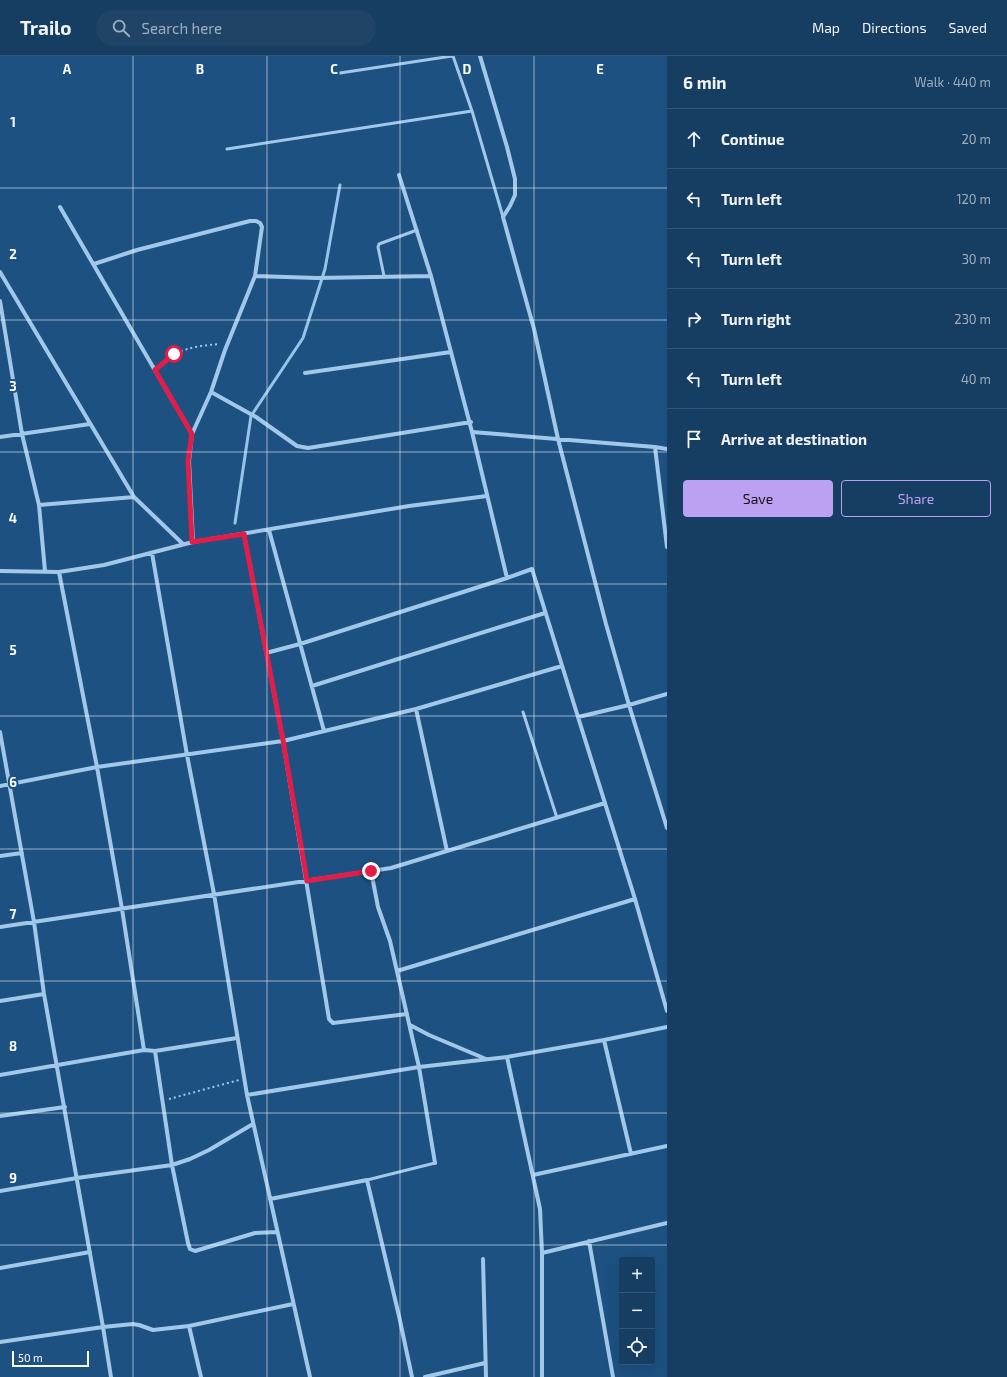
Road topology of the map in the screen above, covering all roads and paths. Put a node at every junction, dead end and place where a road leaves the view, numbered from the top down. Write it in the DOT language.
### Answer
graph roads {
  1 [pos="452,56"];
  2 [pos="480,56"];
  3 [pos="340,73"];
  4 [pos="472,111"];
  5 [pos="227,149"];
  6 [pos="399,175"];
  7 [pos="60,207"];
  8 [pos="503,217"];
  9 [pos="417,230"];
  10 [pos="94,264"];
  11 [pos="0,272"];
  12 [pos="255,276"];
  13 [pos="384,276"];
  14 [pos="431,276"];
  15 [pos="0,301"];
  16 [pos="228,343"];
  17 [pos="451,352"];
  18 [pos="155,370"];
  19 [pos="304,373"];
  20 [pos="211,392"];
  21 [pos="471,422"];
  22 [pos="90,424"];
  23 [pos="472,432"];
  24 [pos="22,434"];
  25 [pos="192,434"];
  26 [pos="0,438"];
  27 [pos="558,439"];
  28 [pos="655,447"];
  29 [pos="667,449"];
  30 [pos="487,496"];
  31 [pos="134,497"];
  32 [pos="39,505"];
  33 [pos="269,530"];
  34 [pos="244,534"];
  35 [pos="192,542"];
  36 [pos="183,544"];
  37 [pos="667,544"];
  38 [pos="152,553"];
  39 [pos="0,571"];
  40 [pos="45,571"];
  41 [pos="59,572"];
  42 [pos="507,578"];
  43 [pos="545,613"];
  44 [pos="300,644"];
  45 [pos="266,653"];
  46 [pos="562,666"];
  47 [pos="312,686"];
  48 [pos="667,694"];
  49 [pos="629,705"];
  50 [pos="416,709"];
  51 [pos="522,712"];
  52 [pos="578,717"];
  53 [pos="324,731"];
  54 [pos="0,732"];
  55 [pos="283,740"];
  56 [pos="188,755"];
  57 [pos="97,767"];
  58 [pos="9,785"];
  59 [pos="0,786"];
  60 [pos="605,803"];
  61 [pos="556,818"];
  62 [pos="667,828"];
  63 [pos="447,851"];
  64 [pos="22,853"];
  65 [pos="0,856"];
  66 [pos="371,871"];
  67 [pos="307,881"];
  68 [pos="214,894"];
  69 [pos="635,899"];
  70 [pos="122,909"];
  71 [pos="34,922"];
  72 [pos="0,927"];
  73 [pos="397,971"];
  74 [pos="44,994"];
  75 [pos="0,1000"];
  76 [pos="667,1011"];
  77 [pos="407,1014"];
  78 [pos="410,1025"];
  79 [pos="667,1028"];
  80 [pos="237,1038"];
  81 [pos="604,1040"];
  82 [pos="144,1050"];
  83 [pos="155,1051"];
  84 [pos="507,1057"];
  85 [pos="488,1059"];
  86 [pos="57,1065"];
  87 [pos="420,1067"];
  88 [pos="0,1075"];
  89 [pos="244,1079"];
  90 [pos="247,1095"];
  91 [pos="162,1101"];
  92 [pos="65,1107"];
  93 [pos="0,1116"];
  94 [pos="253,1124"];
  95 [pos="667,1146"];
  96 [pos="631,1154"];
  97 [pos="435,1163"];
  98 [pos="172,1165"];
  99 [pos="533,1175"];
  100 [pos="77,1178"];
  101 [pos="367,1180"];
  102 [pos="0,1191"];
  103 [pos="270,1199"];
  104 [pos="667,1223"];
  105 [pos="277,1232"];
  106 [pos="589,1241"];
  107 [pos="90,1252"];
  108 [pos="542,1253"];
  109 [pos="483,1259"];
  110 [pos="0,1268"];
  111 [pos="293,1304"];
  112 [pos="188,1326"];
  113 [pos="102,1327"];
  114 [pos="0,1342"];
  115 [pos="485,1363"];
  116 [pos="111,1377"];
  117 [pos="201,1377"];
  118 [pos="310,1377"];
  119 [pos="412,1377"];
  120 [pos="425,1377"];
  121 [pos="486,1377"];
  122 [pos="542,1377"];
  123 [pos="614,1377"];
  1 -- 3 [label="lane"];
  1 -- 4 [label="lane"];
  2 -- 8 [label="street"];
  4 -- 5 [label="lane"];
  4 -- 8 [label="lane"];
  6 -- 9 [label="street"];
  7 -- 10 [label="street"];
  8 -- 27 [label="street"];
  9 -- 13 [label="lane"];
  9 -- 14 [label="street"];
  10 -- 12 [label="street"];
  10 -- 18 [label="street"];
  11 -- 22 [label="street"];
  12 -- 13 [label="street"];
  12 -- 16 [label="street"];
  13 -- 14 [label="street"];
  14 -- 17 [label="street"];
  15 -- 24 [label="street"];
  16 -- 18 [label="path"];
  16 -- 20 [label="street"];
  17 -- 19 [label="street"];
  17 -- 21 [label="street"];
  18 -- 25 [label="street"];
  20 -- 21 [label="street"];
  20 -- 25 [label="street"];
  21 -- 23 [label="street"];
  22 -- 24 [label="street"];
  22 -- 31 [label="street"];
  23 -- 27 [label="street"];
  23 -- 30 [label="street"];
  24 -- 26 [label="street"];
  24 -- 32 [label="street"];
  25 -- 35 [label="street"];
  27 -- 28 [label="street"];
  27 -- 49 [label="street"];
  28 -- 29 [label="street"];
  28 -- 37 [label="street"];
  30 -- 33 [label="street"];
  30 -- 42 [label="street"];
  31 -- 32 [label="street"];
  31 -- 36 [label="street"];
  32 -- 40 [label="street"];
  33 -- 34 [label="street"];
  33 -- 44 [label="street"];
  34 -- 35 [label="street"];
  34 -- 45 [label="street"];
  35 -- 36 [label="street"];
  36 -- 38 [label="street"];
  38 -- 41 [label="street"];
  38 -- 56 [label="street"];
  39 -- 40 [label="street"];
  40 -- 41 [label="street"];
  41 -- 57 [label="street"];
  42 -- 43 [label="street"];
  42 -- 44 [label="street"];
  43 -- 46 [label="street"];
  43 -- 47 [label="street"];
  44 -- 45 [label="street"];
  44 -- 47 [label="street"];
  45 -- 55 [label="street"];
  46 -- 50 [label="street"];
  46 -- 52 [label="street"];
  47 -- 53 [label="street"];
  48 -- 49 [label="street"];
  49 -- 52 [label="street"];
  49 -- 62 [label="street"];
  50 -- 53 [label="street"];
  50 -- 63 [label="street"];
  51 -- 61 [label="lane"];
  52 -- 60 [label="street"];
  53 -- 55 [label="street"];
  54 -- 58 [label="street"];
  55 -- 56 [label="street"];
  55 -- 67 [label="street"];
  56 -- 57 [label="street"];
  56 -- 68 [label="street"];
  57 -- 58 [label="street"];
  57 -- 70 [label="street"];
  58 -- 59 [label="street"];
  58 -- 64 [label="street"];
  60 -- 61 [label="street"];
  60 -- 69 [label="street"];
  61 -- 63 [label="street"];
  63 -- 66 [label="street"];
  64 -- 65 [label="street"];
  64 -- 71 [label="street"];
  66 -- 67 [label="street"];
  66 -- 73 [label="street"];
  67 -- 68 [label="street"];
  67 -- 77 [label="street"];
  68 -- 70 [label="street"];
  68 -- 80 [label="street"];
  69 -- 73 [label="street"];
  69 -- 76 [label="street"];
  70 -- 71 [label="street"];
  70 -- 82 [label="street"];
  71 -- 72 [label="street"];
  71 -- 74 [label="street"];
  73 -- 77 [label="street"];
  74 -- 75 [label="street"];
  74 -- 86 [label="street"];
  77 -- 78 [label="street"];
  78 -- 85 [label="street"];
  78 -- 87 [label="street"];
  79 -- 81 [label="street"];
  80 -- 83 [label="street"];
  80 -- 89 [label="street"];
  81 -- 84 [label="street"];
  81 -- 96 [label="street"];
  82 -- 83 [label="street"];
  82 -- 86 [label="street"];
  83 -- 91 [label="street"];
  84 -- 85 [label="street"];
  84 -- 99 [label="street"];
  85 -- 87 [label="street"];
  86 -- 88 [label="street"];
  86 -- 92 [label="street"];
  87 -- 90 [label="street"];
  87 -- 97 [label="street"];
  89 -- 90 [label="street"];
  89 -- 91 [label="path"];
  90 -- 94 [label="street"];
  91 -- 98 [label="street"];
  92 -- 93 [label="street"];
  92 -- 100 [label="street"];
  94 -- 98 [label="street"];
  94 -- 103 [label="street"];
  95 -- 96 [label="street"];
  96 -- 99 [label="street"];
  97 -- 101 [label="lane"];
  98 -- 100 [label="street"];
  98 -- 105 [label="street"];
  99 -- 108 [label="street"];
  100 -- 102 [label="street"];
  100 -- 107 [label="street"];
  101 -- 103 [label="street"];
  101 -- 119 [label="street"];
  103 -- 105 [label="street"];
  104 -- 106 [label="street"];
  105 -- 111 [label="street"];
  106 -- 108 [label="street"];
  106 -- 123 [label="street"];
  107 -- 110 [label="street"];
  107 -- 113 [label="street"];
  108 -- 122 [label="street"];
  109 -- 115 [label="street"];
  111 -- 112 [label="street"];
  111 -- 118 [label="street"];
  112 -- 113 [label="street"];
  112 -- 117 [label="street"];
  113 -- 114 [label="street"];
  113 -- 116 [label="street"];
  115 -- 120 [label="street"];
  115 -- 121 [label="street"];
}
